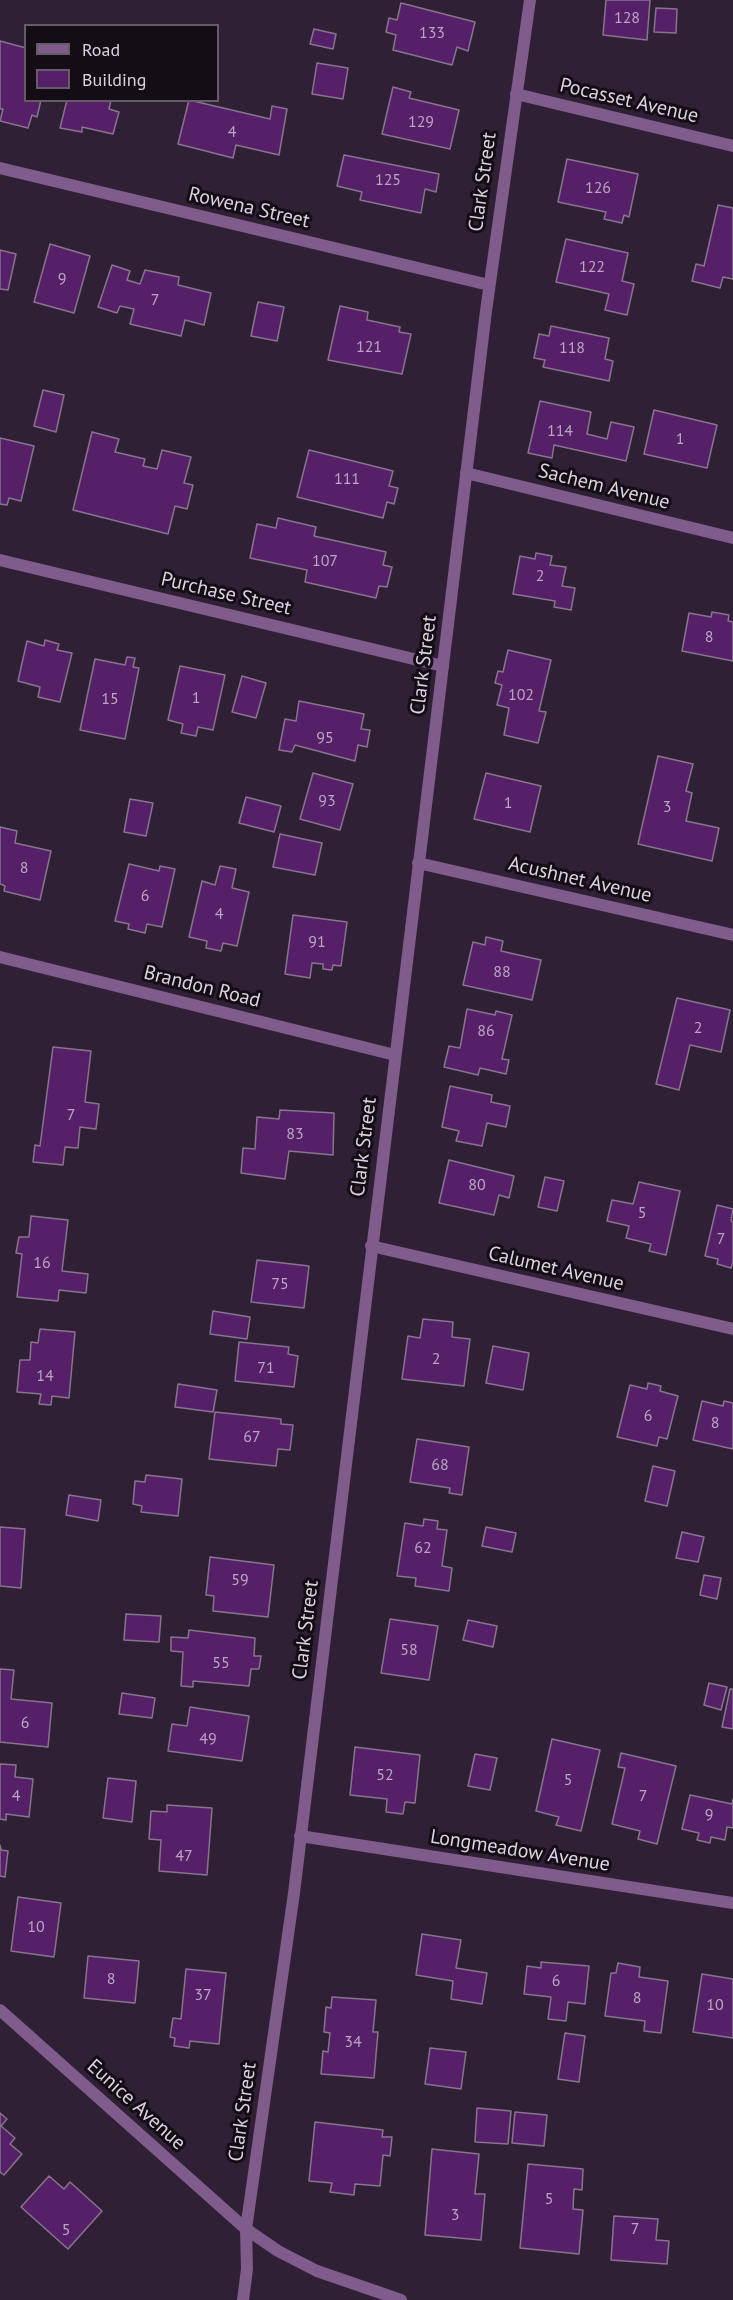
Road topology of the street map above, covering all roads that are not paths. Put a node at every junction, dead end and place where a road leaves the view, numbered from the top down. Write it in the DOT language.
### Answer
graph roads {
  1 [pos="530,0"];
  2 [pos="516,94"];
  3 [pos="733,146"];
  4 [pos="0,168"];
  5 [pos="489,285"];
  6 [pos="466,473"];
  7 [pos="733,538"];
  8 [pos="0,560"];
  9 [pos="443,666"];
  10 [pos="418,863"];
  11 [pos="733,935"];
  12 [pos="0,957"];
  13 [pos="395,1055"];
  14 [pos="371,1246"];
  15 [pos="733,1329"];
  16 [pos="300,1836"];
  17 [pos="733,1903"];
  18 [pos="0,2010"];
  19 [pos="246,2229"];
  20 [pos="243,2300"];
  21 [pos="400,2300"];
  1 -- 2 [label="street, Clark Street"];
  2 -- 3 [label="street, Pocasset Avenue"];
  2 -- 5 [label="street, Clark Street"];
  4 -- 5 [label="street, Rowena Street"];
  5 -- 6 [label="street, Clark Street"];
  6 -- 7 [label="street, Sachem Avenue"];
  6 -- 9 [label="street, Clark Street"];
  8 -- 9 [label="street, Purchase Street"];
  9 -- 10 [label="street, Clark Street"];
  10 -- 11 [label="street, Acushnet Avenue"];
  10 -- 13 [label="street, Clark Street"];
  12 -- 13 [label="street, Brandon Road"];
  13 -- 14 [label="street, Clark Street"];
  14 -- 15 [label="street, Calumet Avenue"];
  14 -- 16 [label="street, Clark Street"];
  16 -- 17 [label="street, Longmeadow Avenue"];
  16 -- 19 [label="street, Clark Street"];
  18 -- 19 [label="street, Eunice Avenue"];
  19 -- 20 [label="street, Clark Street"];
  19 -- 21 [label="street, Eunice Avenue"];
}
